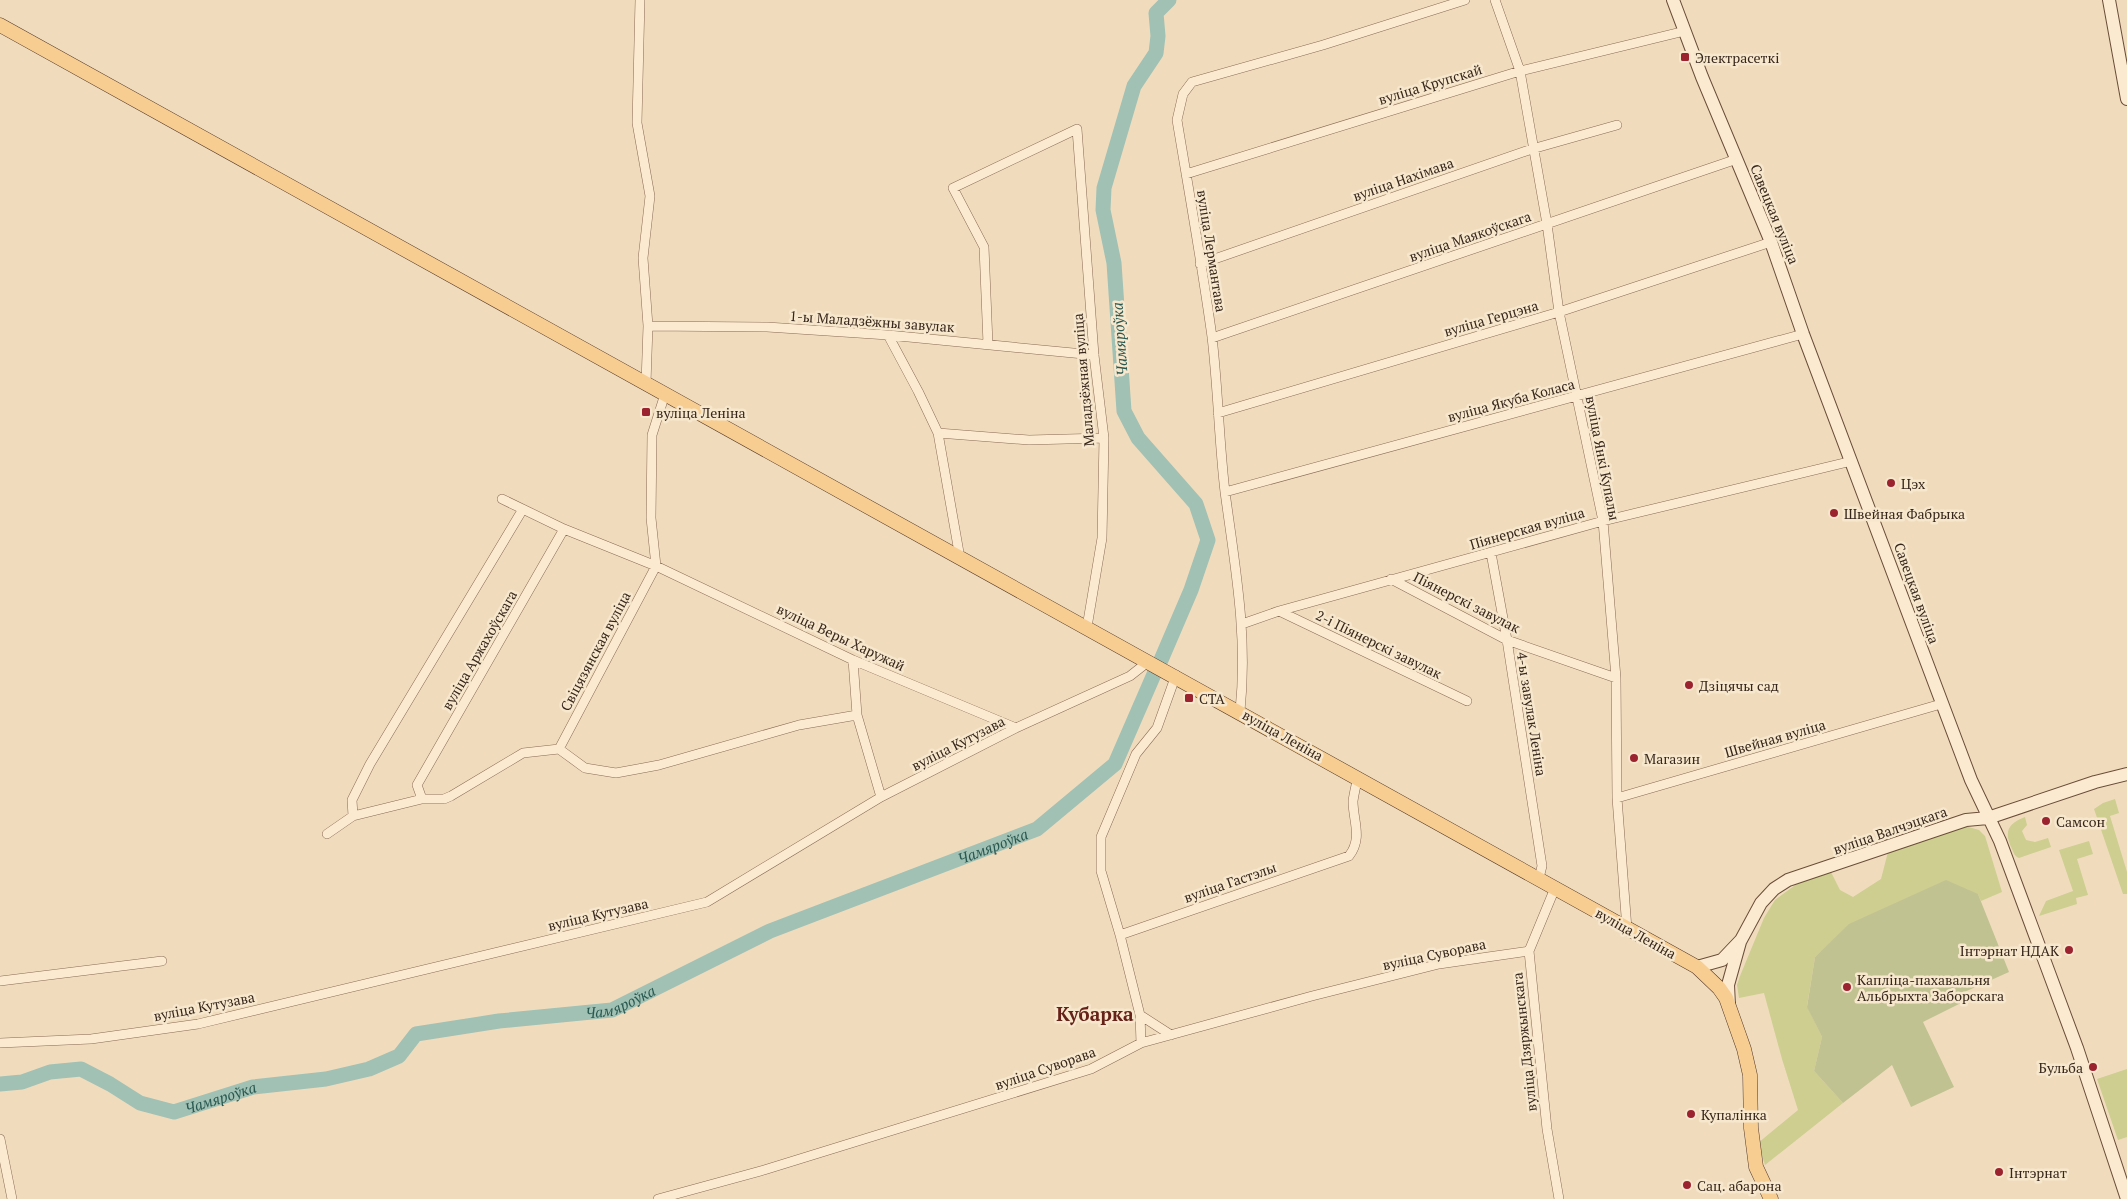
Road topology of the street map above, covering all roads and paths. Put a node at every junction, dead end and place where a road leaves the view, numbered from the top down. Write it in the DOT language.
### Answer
graph roads {
  1 [pos="640,0"];
  2 [pos="1465,0"];
  3 [pos="1495,0"];
  4 [pos="1673,0"];
  5 [pos="2109,0"];
  6 [pos="0,25"];
  7 [pos="1685,31"];
  8 [pos="2123,62"];
  9 [pos="1520,71"];
  10 [pos="2127,99"];
  11 [pos="1616,125"];
  12 [pos="1532,149"];
  13 [pos="1737,159"];
  14 [pos="1186,174"];
  15 [pos="1547,224"];
  16 [pos="1771,242"];
  17 [pos="1200,264"];
  18 [pos="1559,312"];
  19 [pos="648,326"];
  20 [pos="1803,334"];
  21 [pos="888,335"];
  22 [pos="1212,338"];
  23 [pos="988,344"];
  24 [pos="1094,355"];
  25 [pos="646,383"];
  26 [pos="664,394"];
  27 [pos="1577,397"];
  28 [pos="1218,413"];
  29 [pos="938,432"];
  30 [pos="1104,438"];
  31 [pos="1852,461"];
  32 [pos="1225,492"];
  33 [pos="502,499"];
  34 [pos="523,509"];
  35 [pos="1603,521"];
  36 [pos="564,528"];
  37 [pos="1491,554"];
  38 [pos="960,558"];
  39 [pos="656,566"];
  40 [pos="1392,579"];
  41 [pos="1279,611"];
  42 [pos="1242,624"];
  43 [pos="1087,627"];
  44 [pos="1507,640"];
  45 [pos="853,660"];
  46 [pos="1149,661"];
  47 [pos="1176,675"];
  48 [pos="1616,678"];
  49 [pos="1467,701"];
  50 [pos="1941,704"];
  51 [pos="1240,711"];
  52 [pos="857,715"];
  53 [pos="1016,728"];
  54 [pos="559,749"];
  55 [pos="2127,774"];
  56 [pos="1358,777"];
  57 [pos="881,797"];
  58 [pos="1617,798"];
  59 [pos="422,799"];
  60 [pos="353,816"];
  61 [pos="1988,818"];
  62 [pos="327,834"];
  63 [pos="1539,878"];
  64 [pos="1555,888"];
  65 [pos="1627,929"];
  66 [pos="1120,935"];
  67 [pos="1741,940"];
  68 [pos="1529,951"];
  69 [pos="162,962"];
  70 [pos="1697,967"];
  71 [pos="0,981"];
  72 [pos="1730,1009"];
  73 [pos="1140,1015"];
  74 [pos="1171,1035"];
  75 [pos="0,1043"];
  76 [pos="1142,1043"];
  77 [pos="0,1139"];
  78 [pos="2124,1197"];
  79 [pos="12,1199"];
  80 [pos="658,1199"];
  81 [pos="1559,1199"];
  82 [pos="1771,1199"];
  1 -- 19 [label="street"];
  2 -- 14 [label="street, вуліца Лермантава"];
  3 -- 9 [label="street, вуліца Янкі Купалы"];
  4 -- 7 [label="street, Савецкая вуліца"];
  5 -- 8 [label="street"];
  6 -- 25 [label="main road, вуліца Леніна"];
  7 -- 9 [label="street, вуліца Крупскай"];
  7 -- 13 [label="street, Савецкая вуліца"];
  8 -- 10 [label="street"];
  9 -- 12 [label="street, вуліца Янкі Купалы"];
  9 -- 14 [label="street, вуліца Крупскай"];
  11 -- 12 [label="street, вуліца Нахімава"];
  12 -- 15 [label="street, вуліца Янкі Купалы"];
  12 -- 17 [label="street, вуліца Нахімава"];
  13 -- 15 [label="street, вуліца Маякоўскага"];
  13 -- 16 [label="street, Савецкая вуліца"];
  14 -- 17 [label="street, вуліца Лермантава"];
  15 -- 18 [label="street, вуліца Янкі Купалы"];
  15 -- 22 [label="street, вуліца Маякоўскага"];
  16 -- 18 [label="street, вуліца Герцэна"];
  16 -- 20 [label="street, Савецкая вуліца"];
  17 -- 22 [label="street, вуліца Лермантава"];
  18 -- 27 [label="street, вуліца Янкі Купалы"];
  18 -- 28 [label="street, вуліца Герцэна"];
  19 -- 21 [label="street, 1-ы Маладзёжны завулак"];
  19 -- 25 [label="street"];
  20 -- 27 [label="street, вуліца Якуба Коласа"];
  20 -- 31 [label="street, Савецкая вуліца"];
  21 -- 23 [label="street, 1-ы Маладзёжны завулак"];
  21 -- 29 [label="street"];
  22 -- 28 [label="street, вуліца Лермантава"];
  23 -- 24 [label="street, 1-ы Маладзёжны завулак"];
  23 -- 24 [label="street, Маладзёжная вуліца"];
  24 -- 30 [label="street, Маладзёжная вуліца"];
  25 -- 26 [label="main road, вуліца Леніна"];
  26 -- 38 [label="main road, вуліца Леніна"];
  26 -- 39 [label="street"];
  27 -- 32 [label="street, вуліца Якуба Коласа"];
  27 -- 35 [label="street, вуліца Янкі Купалы"];
  28 -- 32 [label="street, вуліца Лермантава"];
  29 -- 30 [label="street"];
  29 -- 38 [label="street"];
  30 -- 43 [label="street, Маладзёжная вуліца"];
  31 -- 35 [label="street, Піянерская вуліца"];
  31 -- 50 [label="street, Савецкая вуліца"];
  32 -- 42 [label="street, вуліца Лермантава"];
  33 -- 34 [label="street, вуліца Веры Харужай"];
  34 -- 36 [label="street, вуліца Веры Харужай"];
  34 -- 60 [label="street"];
  35 -- 37 [label="street, Піянерская вуліца"];
  35 -- 48 [label="street, вуліца Янкі Купалы"];
  36 -- 39 [label="street, вуліца Веры Харужай"];
  36 -- 59 [label="street, вуліца Аржахоўскага"];
  37 -- 40 [label="street, Піянерская вуліца"];
  37 -- 44 [label="street, 4-ы завулак Леніна"];
  38 -- 43 [label="main road, вуліца Леніна"];
  39 -- 45 [label="street, вуліца Веры Харужай"];
  39 -- 54 [label="street, Свіцязянская вуліца"];
  40 -- 41 [label="street, Піянерская вуліца"];
  40 -- 44 [label="street, Піянерскі завулак"];
  41 -- 42 [label="street, Піянерская вуліца"];
  41 -- 49 [label="street, 2-і Піянерскі завулак"];
  42 -- 51 [label="street, вуліца Лермантава"];
  43 -- 46 [label="main road, вуліца Леніна"];
  44 -- 48 [label="street, Піянерскі завулак"];
  44 -- 63 [label="street, 4-ы завулак Леніна"];
  45 -- 52 [label="street"];
  45 -- 53 [label="street, вуліца Веры Харужай"];
  46 -- 47 [label="main road, вуліца Леніна"];
  46 -- 53 [label="street, вуліца Кутузава"];
  47 -- 51 [label="main road, вуліца Леніна"];
  47 -- 66 [label="street"];
  48 -- 58 [label="street, вуліца Янкі Купалы"];
  50 -- 58 [label="street, Швейная вуліца"];
  50 -- 61 [label="street, Савецкая вуліца"];
  51 -- 56 [label="main road, вуліца Леніна"];
  52 -- 54 [label="street"];
  52 -- 57 [label="street"];
  53 -- 57 [label="street, вуліца Кутузава"];
  54 -- 59 [label="street"];
  55 -- 61 [label="street, вуліца Валчэцкага"];
  56 -- 63 [label="main road, вуліца Леніна"];
  56 -- 66 [label="street, вуліца Гастэлы"];
  57 -- 75 [label="street, вуліца Кутузава"];
  58 -- 65 [label="street, вуліца Янкі Купалы"];
  59 -- 60 [label="street"];
  60 -- 62 [label="street"];
  61 -- 67 [label="street, вуліца Валчэцкага"];
  61 -- 78 [label="street, Савецкая вуліца"];
  63 -- 64 [label="main road, вуліца Леніна"];
  64 -- 65 [label="main road, вуліца Леніна"];
  64 -- 68 [label="street, вуліца Дзяржынскага"];
  65 -- 70 [label="main road, вуліца Леніна"];
  66 -- 73 [label="street"];
  67 -- 70 [label="street, вуліца Валчэцкага"];
  67 -- 72 [label="street"];
  68 -- 74 [label="street, вуліца Суворава"];
  68 -- 81 [label="street, вуліца Дзяржынскага"];
  69 -- 71 [label="street"];
  70 -- 72 [label="main road, вуліца Леніна"];
  72 -- 82 [label="main road, вуліца Леніна"];
  73 -- 74 [label="street"];
  73 -- 76 [label="street"];
  74 -- 76 [label="street, вуліца Суворава"];
  76 -- 80 [label="street, вуліца Суворава"];
  77 -- 79 [label="street"];
}
